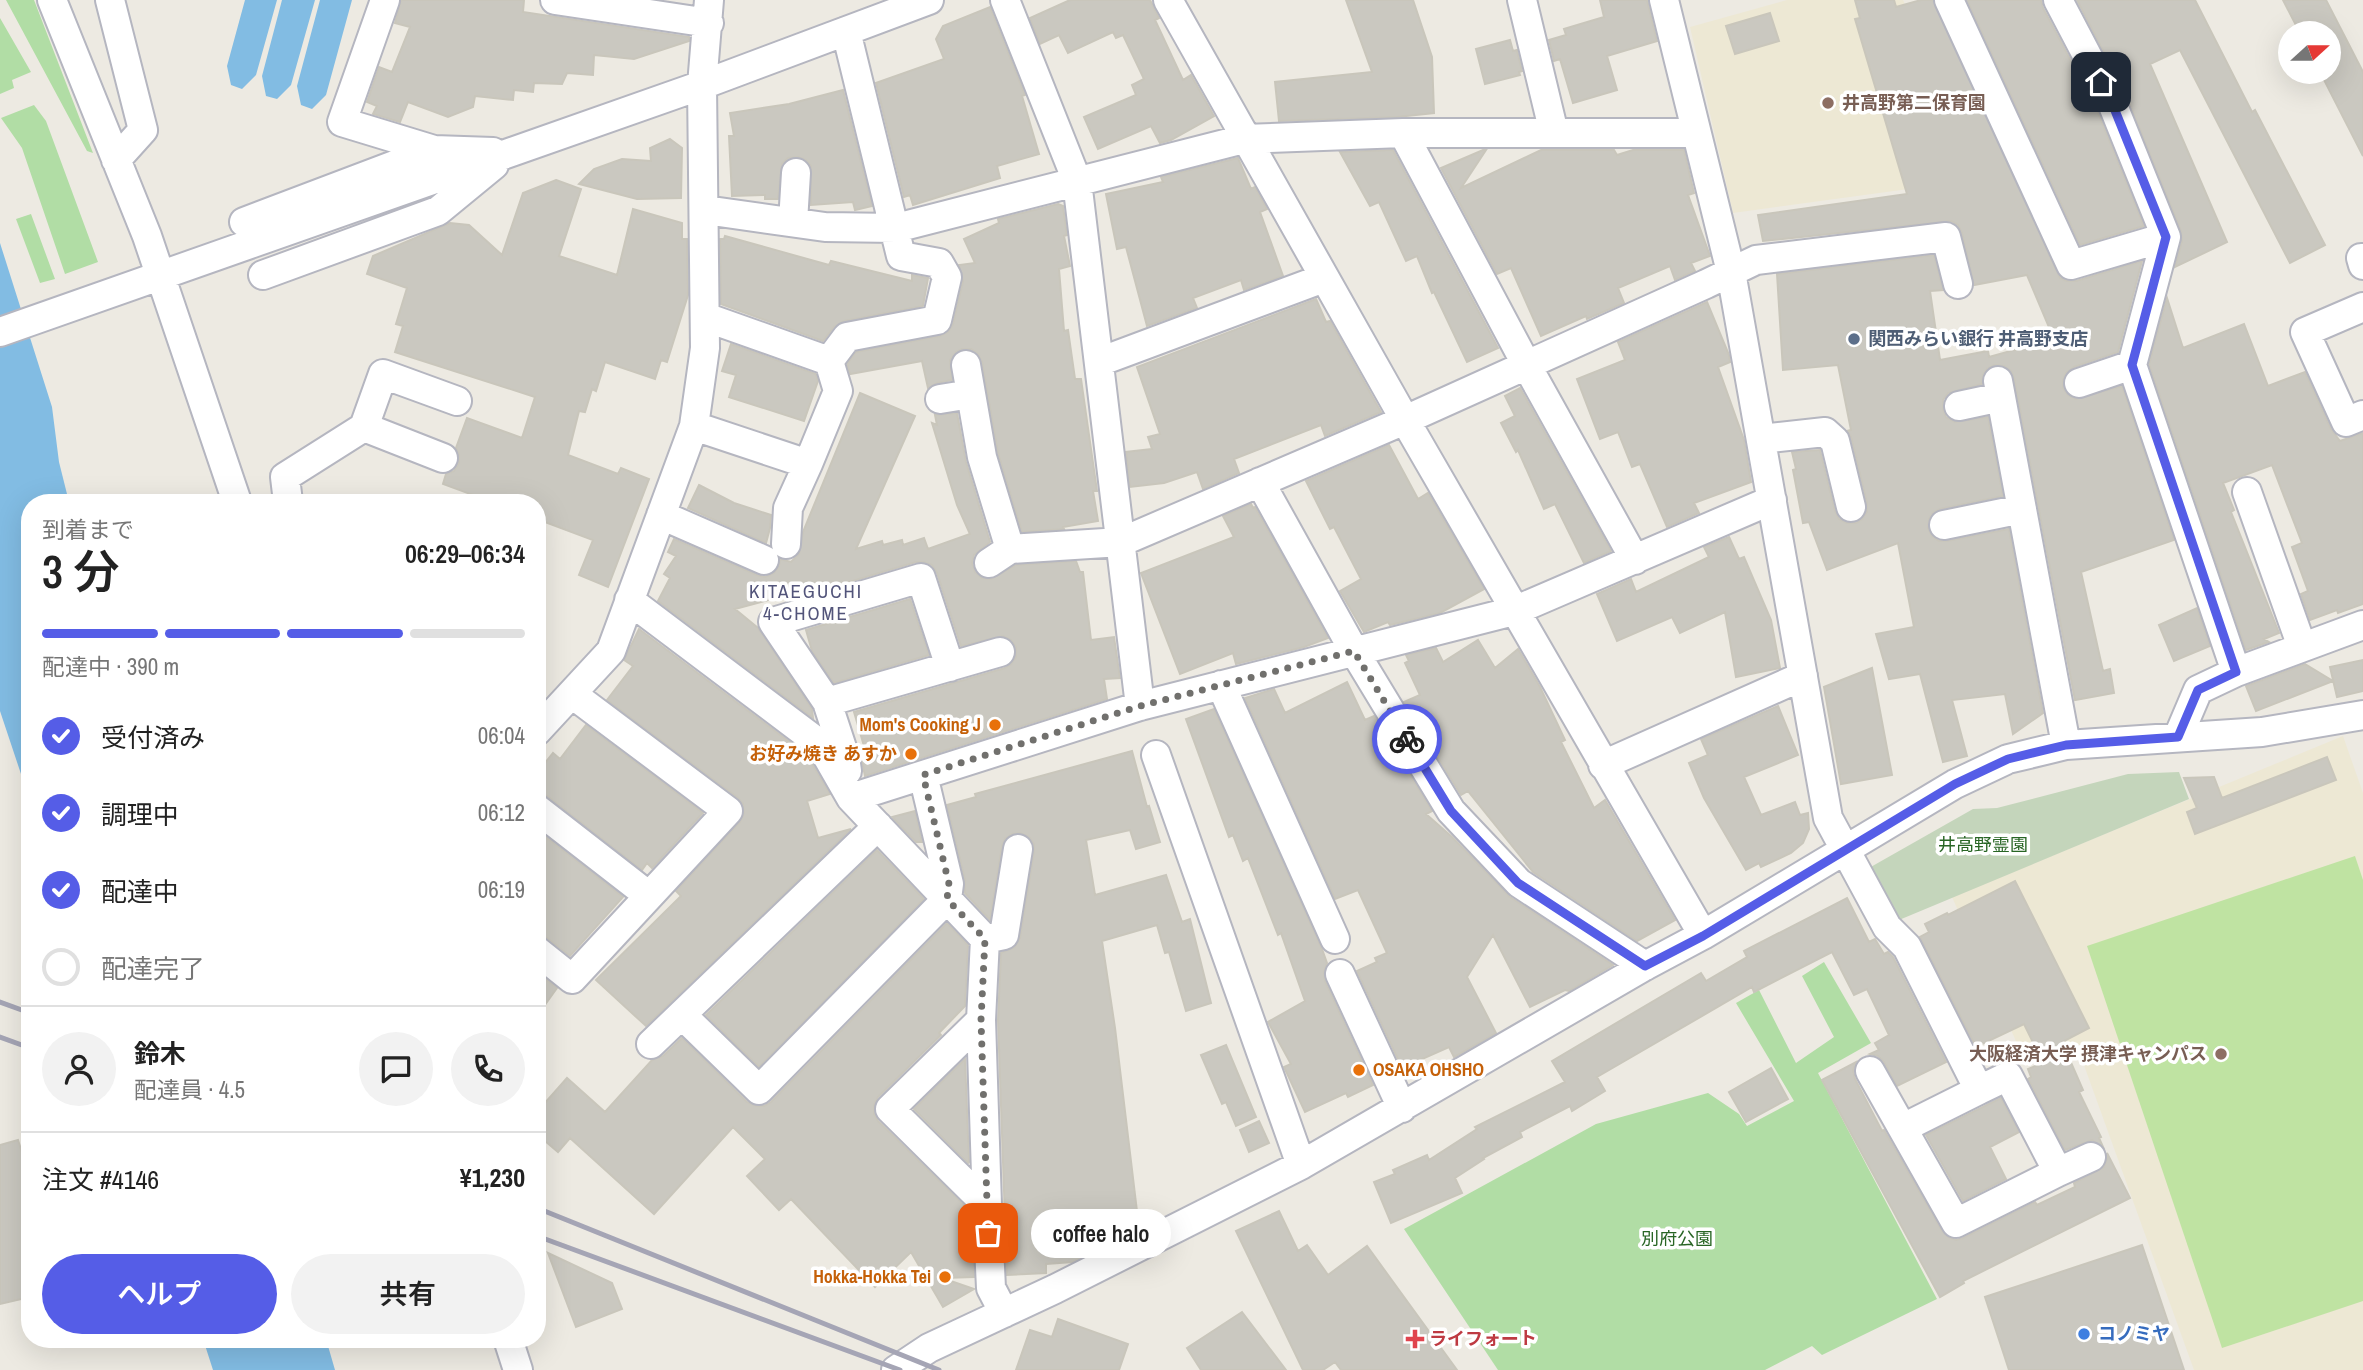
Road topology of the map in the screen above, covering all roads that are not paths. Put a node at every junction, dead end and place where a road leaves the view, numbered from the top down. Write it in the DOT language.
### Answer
graph roads {
  1 [pos="52,0"];
  2 [pos="110,0"];
  3 [pos="385,0"];
  4 [pos="555,0"];
  5 [pos="929,0"];
  6 [pos="1005,0"];
  7 [pos="1168,0"];
  8 [pos="1522,0"];
  9 [pos="1664,0"];
  10 [pos="1949,0"];
  11 [pos="2058,0"];
  12 [pos="709,12"];
  13 [pos="846,31"];
  14 [pos="702,85"];
  15 [pos="1554,132"];
  16 [pos="1403,133"];
  17 [pos="1696,133"];
  18 [pos="1244,139"];
  19 [pos="434,150"];
  20 [pos="510,153"];
  21 [pos="116,160"];
  22 [pos="796,173"];
  23 [pos="1077,181"];
  24 [pos="705,210"];
  25 [pos="244,222"];
  26 [pos="793,222"];
  27 [pos="896,228"];
  28 [pos="2166,237"];
  29 [pos="1731,272"];
  30 [pos="263,275"];
  31 [pos="161,276"];
  32 [pos="1324,278"];
  33 [pos="1958,284"];
  34 [pos="2363,307"];
  35 [pos="705,317"];
  36 [pos="0,332"];
  37 [pos="829,361"];
  38 [pos="1099,362"];
  39 [pos="1525,364"];
  40 [pos="2132,365"];
  41 [pos="967,366"];
  42 [pos="2079,383"];
  43 [pos="971,394"];
  44 [pos="940,399"];
  45 [pos="457,401"];
  46 [pos="1959,407"];
  47 [pos="2363,415"];
  48 [pos="1405,420"];
  49 [pos="694,426"];
  50 [pos="364,427"];
  51 [pos="1761,439"];
  52 [pos="443,458"];
  53 [pos="808,464"];
  54 [pos="1260,482"];
  55 [pos="2247,492"];
  56 [pos="234,494"];
  57 [pos="287,494"];
  58 [pos="1772,500"];
  59 [pos="1851,507"];
  60 [pos="2022,509"];
  61 [pos="661,515"];
  62 [pos="1944,525"];
  63 [pos="1121,542"];
  64 [pos="1635,560"];
  65 [pos="629,600"];
  66 [pos="1514,611"];
  67 [pos="2363,625"];
  68 [pos="2302,647"];
  69 [pos="1354,651"];
  70 [pos="1000,652"];
  71 [pos="950,667"];
  72 [pos="2236,672"];
  73 [pos="1803,676"];
  74 [pos="1221,685"];
  75 [pos="572,694"];
  76 [pos="827,702"];
  77 [pos="1140,706"];
  78 [pos="2363,715"];
  79 [pos="546,721"];
  80 [pos="2178,737"];
  81 [pos="2066,745"];
  82 [pos="1156,754"];
  83 [pos="1603,765"];
  84 [pos="923,775"];
  85 [pos="851,798"];
  86 [pos="546,816"];
  87 [pos="878,826"];
  88 [pos="1018,849"];
  89 [pos="1844,851"];
  90 [pos="649,896"];
  91 [pos="947,899"];
  92 [pos="1703,936"];
  93 [pos="985,939"];
  94 [pos="1335,939"];
  95 [pos="546,958"];
  96 [pos="1645,966"];
  97 [pos="1340,974"];
  98 [pos="682,1015"];
  99 [pos="981,1020"];
  100 [pos="651,1044"];
  101 [pos="1870,1070"];
  102 [pos="1979,1090"];
  103 [pos="1402,1108"];
  104 [pos="1903,1128"];
  105 [pos="2091,1157"];
  106 [pos="1301,1165"];
  107 [pos="2058,1172"];
  108 [pos="987,1205"];
  109 [pos="1004,1313"];
  110 [pos="511,1348"];
  111 [pos="519,1370"];
  112 [pos="896,1370"];
  1 -- 21 [label="street"];
  2 -- 21 [label="street"];
  3 -- 19 [label="street"];
  4 -- 12 [label="street"];
  5 -- 13 [label="street"];
  6 -- 23 [label="street"];
  7 -- 18 [label="street"];
  8 -- 15 [label="street"];
  9 -- 17 [label="street"];
  10 -- 28 [label="street"];
  11 -- 28 [label="street"];
  12 -- 14 [label="street"];
  13 -- 14 [label="street"];
  13 -- 27 [label="street"];
  14 -- 20 [label="street"];
  14 -- 24 [label="street"];
  15 -- 16 [label="street"];
  15 -- 17 [label="street"];
  16 -- 18 [label="street"];
  16 -- 39 [label="street"];
  17 -- 29 [label="street"];
  18 -- 23 [label="street"];
  18 -- 32 [label="street"];
  19 -- 20 [label="street"];
  19 -- 25 [label="street"];
  20 -- 30 [label="street"];
  20 -- 31 [label="street"];
  21 -- 31 [label="street"];
  22 -- 26 [label="street"];
  23 -- 27 [label="street"];
  23 -- 38 [label="street"];
  24 -- 26 [label="street"];
  24 -- 35 [label="street"];
  26 -- 27 [label="street"];
  27 -- 37 [label="street"];
  28 -- 40 [label="street"];
  29 -- 33 [label="street"];
  29 -- 39 [label="street"];
  29 -- 51 [label="street"];
  31 -- 36 [label="street"];
  31 -- 56 [label="street"];
  32 -- 38 [label="street"];
  32 -- 48 [label="street"];
  34 -- 47 [label="street"];
  35 -- 37 [label="street"];
  35 -- 49 [label="street"];
  37 -- 53 [label="street"];
  38 -- 63 [label="street"];
  39 -- 48 [label="street"];
  39 -- 64 [label="street"];
  40 -- 42 [label="street"];
  40 -- 72 [label="street"];
  41 -- 43 [label="street"];
  43 -- 44 [label="street"];
  43 -- 63 [label="street"];
  45 -- 50 [label="street"];
  46 -- 60 [label="street"];
  48 -- 54 [label="street"];
  48 -- 66 [label="street"];
  49 -- 53 [label="street"];
  49 -- 61 [label="street"];
  50 -- 52 [label="street"];
  50 -- 57 [label="street"];
  51 -- 58 [label="street"];
  51 -- 59 [label="street"];
  53 -- 61 [label="street"];
  54 -- 63 [label="street"];
  54 -- 69 [label="street"];
  55 -- 68 [label="street"];
  58 -- 64 [label="street"];
  58 -- 73 [label="street"];
  60 -- 62 [label="street"];
  60 -- 81 [label="street"];
  61 -- 65 [label="street"];
  63 -- 77 [label="street"];
  64 -- 66 [label="street"];
  65 -- 75 [label="street"];
  65 -- 85 [label="street"];
  66 -- 69 [label="street"];
  66 -- 83 [label="street"];
  67 -- 68 [label="street"];
  68 -- 72 [label="street"];
  69 -- 74 [label="street"];
  69 -- 96 [label="street"];
  70 -- 71 [label="street"];
  71 -- 76 [label="street"];
  71 -- 76 [label="street"];
  72 -- 80 [label="street"];
  73 -- 83 [label="street"];
  73 -- 89 [label="street"];
  74 -- 77 [label="street"];
  74 -- 94 [label="street"];
  75 -- 79 [label="street"];
  75 -- 90 [label="street"];
  76 -- 85 [label="street"];
  77 -- 84 [label="street"];
  78 -- 80 [label="street"];
  80 -- 81 [label="street"];
  81 -- 89 [label="street"];
  82 -- 106 [label="street"];
  83 -- 92 [label="street"];
  84 -- 85 [label="street"];
  84 -- 91 [label="street"];
  85 -- 87 [label="street"];
  86 -- 90 [label="street"];
  87 -- 91 [label="street"];
  87 -- 98 [label="street"];
  88 -- 93 [label="street"];
  89 -- 92 [label="street"];
  89 -- 102 [label="street"];
  90 -- 95 [label="street"];
  91 -- 93 [label="street"];
  91 -- 98 [label="street"];
  92 -- 96 [label="street"];
  93 -- 99 [label="street"];
  96 -- 103 [label="street"];
  97 -- 103 [label="street"];
  98 -- 100 [label="street"];
  99 -- 108 [label="street"];
  99 -- 108 [label="street"];
  101 -- 104 [label="street"];
  102 -- 104 [label="street"];
  102 -- 107 [label="street"];
  103 -- 106 [label="street"];
  104 -- 107 [label="street"];
  105 -- 107 [label="street"];
  106 -- 109 [label="street"];
  108 -- 109 [label="street"];
  109 -- 112 [label="street"];
  110 -- 111 [label="street"];
}
